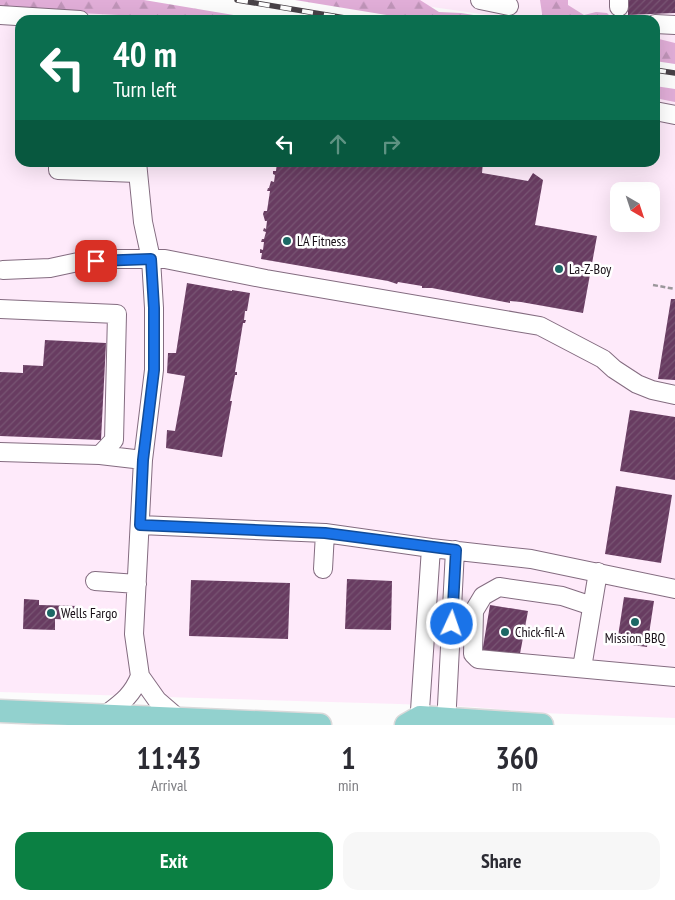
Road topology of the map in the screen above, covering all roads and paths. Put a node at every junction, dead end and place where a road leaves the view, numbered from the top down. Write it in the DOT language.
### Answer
graph roads {
  1 [pos="480,0"];
  2 [pos="509,6"];
  3 [pos="0,15"];
  4 [pos="15,16"];
  5 [pos="660,24"];
  6 [pos="675,25"];
  7 [pos="660,112"];
  8 [pos="675,115"];
  9 [pos="58,167"];
  10 [pos="137,168"];
  11 [pos="151,259"];
  12 [pos="3,270"];
  13 [pos="653,285"];
  14 [pos="675,289"];
  15 [pos="0,309"];
  16 [pos="675,395"];
  17 [pos="0,452"];
  18 [pos="100,455"];
  19 [pos="143,460"];
  20 [pos="140,525"];
  21 [pos="325,533"];
  22 [pos="432,548"];
  23 [pos="456,550"];
  24 [pos="323,569"];
  25 [pos="598,572"];
  26 [pos="95,582"];
  27 [pos="136,584"];
  28 [pos="675,589"];
  29 [pos="592,606"];
  30 [pos="582,668"];
  31 [pos="140,676"];
  32 [pos="675,677"];
  33 [pos="0,711"];
  34 [pos="104,716"];
  35 [pos="179,719"];
  36 [pos="136,721"];
  37 [pos="415,722"];
  38 [pos="447,722"];
  39 [pos="226,723"];
  40 [pos="320,725"];
  41 [pos="542,725"];
  1 -- 2 [label="street"];
  3 -- 4 [label="street"];
  5 -- 6 [label="street"];
  7 -- 8 [label="street"];
  9 -- 10 [label="street"];
  10 -- 11 [label="street"];
  11 -- 12 [label="street"];
  11 -- 16 [label="street"];
  11 -- 19 [label="street"];
  13 -- 14 [label="path"];
  15 -- 18 [label="street"];
  17 -- 18 [label="street"];
  18 -- 19 [label="street"];
  19 -- 20 [label="street"];
  20 -- 21 [label="street"];
  20 -- 27 [label="street"];
  21 -- 22 [label="street"];
  21 -- 24 [label="street"];
  22 -- 23 [label="street"];
  22 -- 37 [label="street"];
  23 -- 25 [label="street"];
  23 -- 38 [label="street"];
  25 -- 28 [label="street"];
  25 -- 29 [label="street"];
  26 -- 27 [label="street"];
  27 -- 31 [label="street"];
  29 -- 30 [label="street"];
  29 -- 30 [label="street"];
  30 -- 32 [label="street"];
  31 -- 34 [label="street"];
  31 -- 35 [label="street"];
  33 -- 34 [label="main road"];
  34 -- 36 [label="main road"];
  35 -- 36 [label="main road"];
  35 -- 39 [label="main road"];
  37 -- 38 [label="main road"];
  38 -- 41 [label="main road"];
  39 -- 40 [label="main road"];
}
